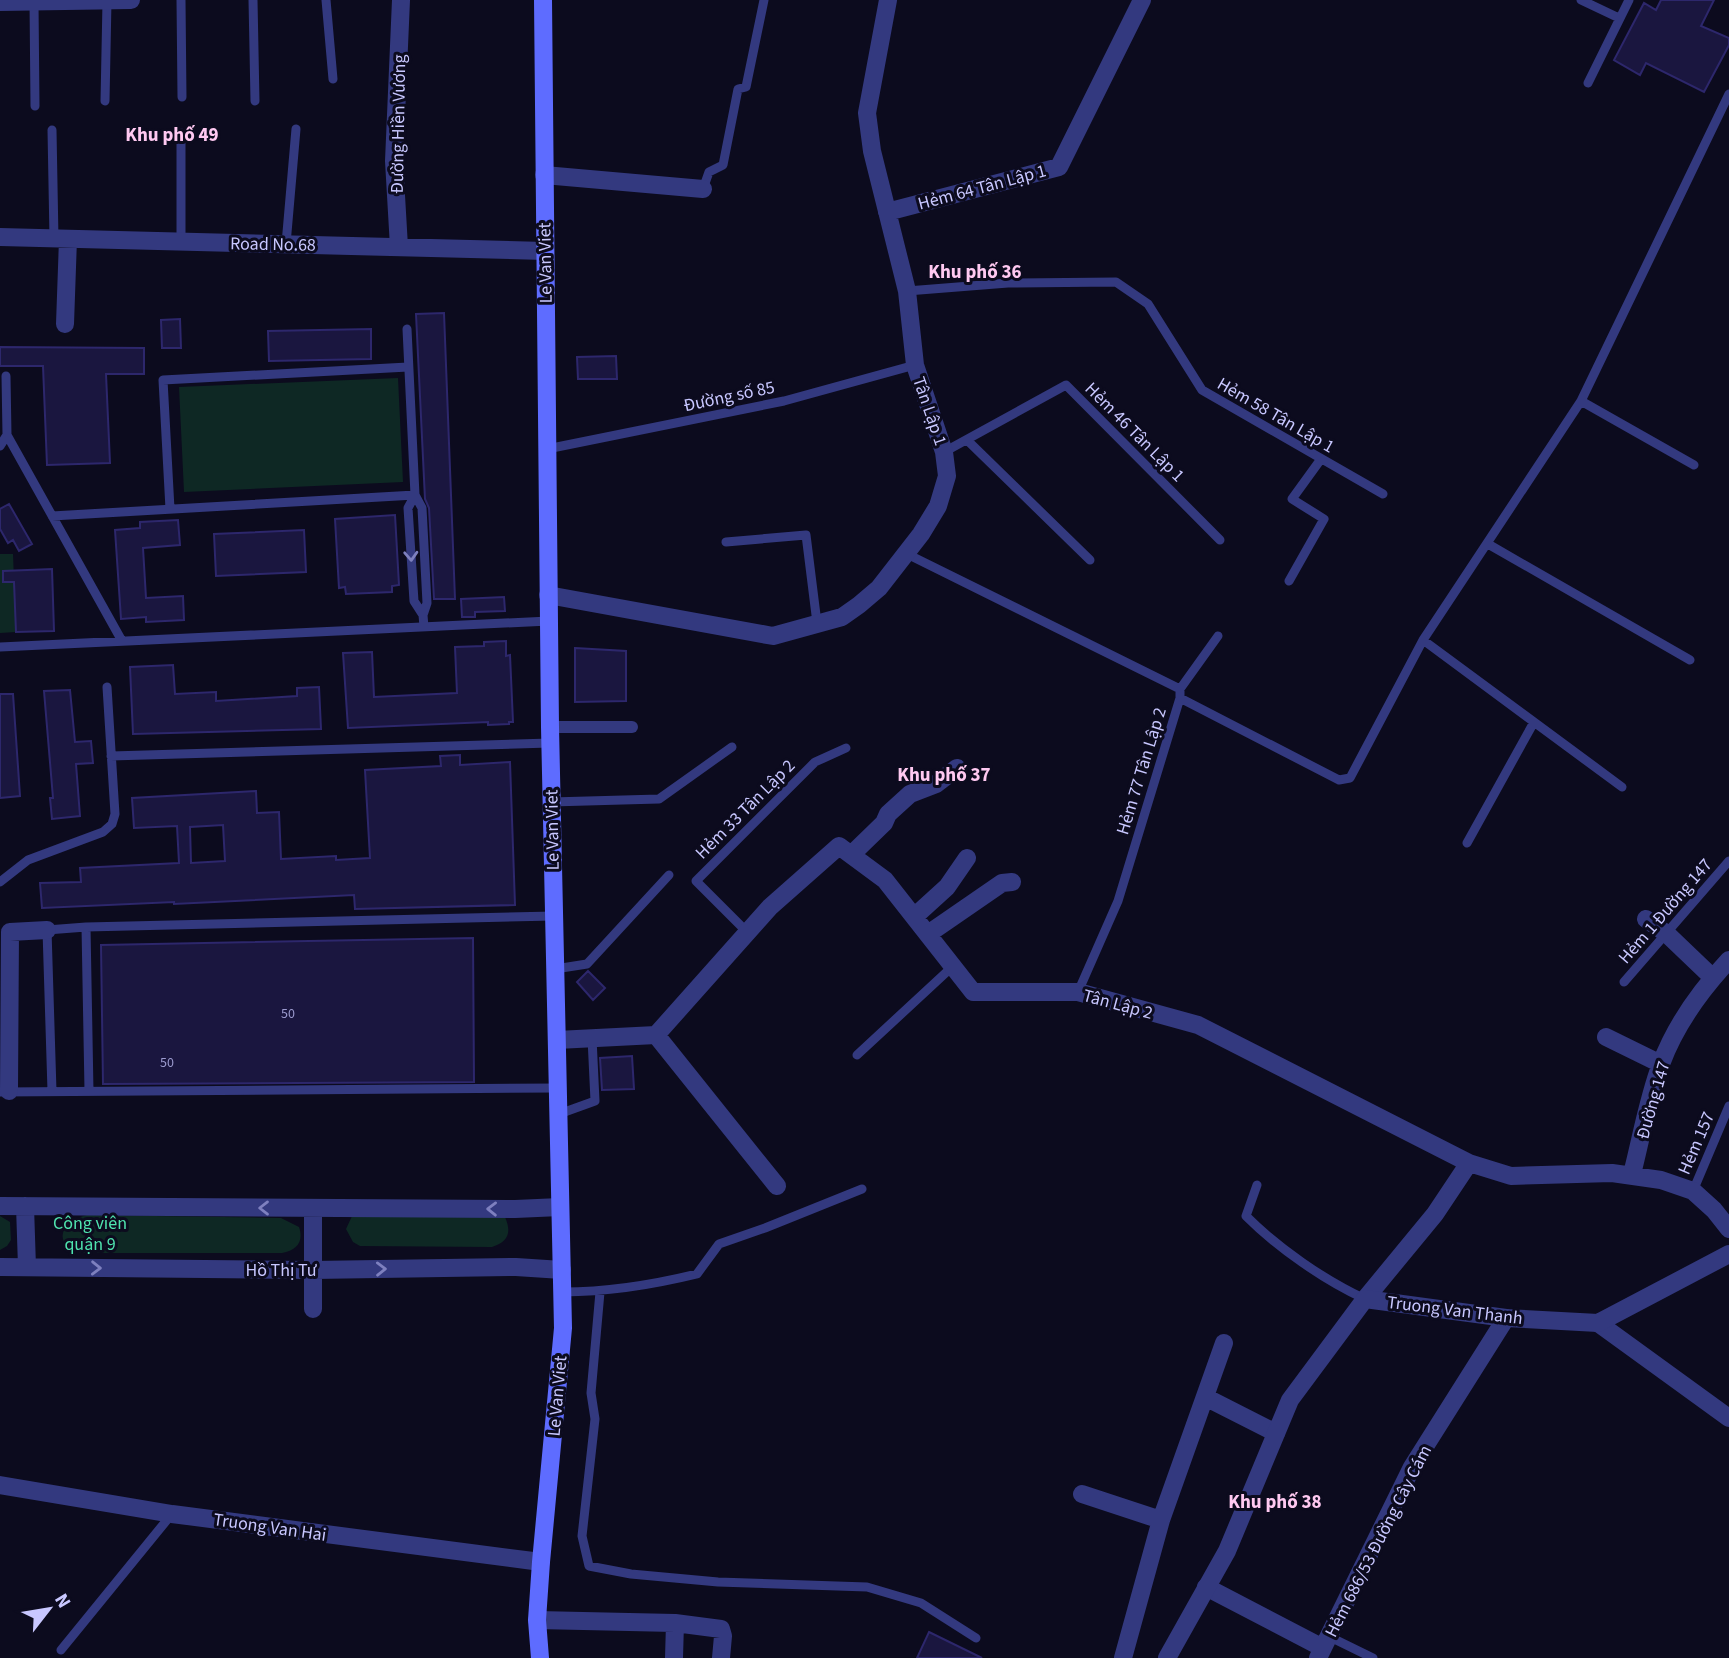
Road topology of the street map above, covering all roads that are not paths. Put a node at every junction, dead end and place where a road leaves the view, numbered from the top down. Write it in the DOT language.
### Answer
graph roads {
  1 [pos="123,0"];
  2 [pos="131,0"];
  3 [pos="181,0"];
  4 [pos="253,0"];
  5 [pos="326,0"];
  6 [pos="401,0"];
  7 [pos="542,0"];
  8 [pos="764,0"];
  9 [pos="1142,0"];
  10 [pos="1581,0"];
  11 [pos="1629,0"];
  12 [pos="97,1"];
  13 [pos="886,1"];
  14 [pos="0,2"];
  15 [pos="34,2"];
  16 [pos="1619,18"];
  17 [pos="333,79"];
  18 [pos="1588,83"];
  19 [pos="1729,94"];
  20 [pos="182,97"];
  21 [pos="105,101"];
  22 [pos="255,102"];
  23 [pos="35,106"];
  24 [pos="296,129"];
  25 [pos="52,130"];
  26 [pos="181,133"];
  27 [pos="544,175"];
  28 [pos="702,189"];
  29 [pos="887,212"];
  30 [pos="0,237"];
  31 [pos="61,239"];
  32 [pos="181,242"];
  33 [pos="286,244"];
  34 [pos="399,247"];
  35 [pos="545,251"];
  36 [pos="907,291"];
  37 [pos="65,324"];
  38 [pos="407,329"];
  39 [pos="915,365"];
  40 [pos="408,367"];
  41 [pos="6,376"];
  42 [pos="1581,401"];
  43 [pos="7,435"];
  44 [pos="967,440"];
  45 [pos="0,446"];
  46 [pos="547,449"];
  47 [pos="944,452"];
  48 [pos="1321,459"];
  49 [pos="1694,465"];
  50 [pos="1383,494"];
  51 [pos="415,495"];
  52 [pos="170,509"];
  53 [pos="52,516"];
  54 [pos="1220,540"];
  55 [pos="726,542"];
  56 [pos="1488,544"];
  57 [pos="905,553"];
  58 [pos="1090,560"];
  59 [pos="1289,580"];
  60 [pos="548,595"];
  61 [pos="549,621"];
  62 [pos="817,623"];
  63 [pos="424,627"];
  64 [pos="1218,636"];
  65 [pos="1423,640"];
  66 [pos="122,641"];
  67 [pos="0,646"];
  68 [pos="1690,660"];
  69 [pos="107,687"];
  70 [pos="1180,693"];
  71 [pos="1534,722"];
  72 [pos="632,727"];
  73 [pos="550,735"];
  74 [pos="732,747"];
  75 [pos="846,748"];
  76 [pos="111,756"];
  77 [pos="957,768"];
  78 [pos="1622,787"];
  79 [pos="551,802"];
  80 [pos="1467,843"];
  81 [pos="851,855"];
  82 [pos="967,858"];
  83 [pos="1729,861"];
  84 [pos="668,876"];
  85 [pos="0,881"];
  86 [pos="1012,882"];
  87 [pos="554,916"];
  88 [pos="914,917"];
  89 [pos="1646,919"];
  90 [pos="86,927"];
  91 [pos="47,930"];
  92 [pos="747,932"];
  93 [pos="928,934"];
  94 [pos="1667,934"];
  95 [pos="1729,960"];
  96 [pos="952,967"];
  97 [pos="555,969"];
  98 [pos="1713,978"];
  99 [pos="1624,982"];
  100 [pos="1079,992"];
  101 [pos="656,1035"];
  102 [pos="1606,1037"];
  103 [pos="592,1038"];
  104 [pos="557,1040"];
  105 [pos="857,1055"];
  106 [pos="1661,1064"];
  107 [pos="558,1088"];
  108 [pos="5,1091"];
  109 [pos="52,1091"];
  110 [pos="89,1091"];
  111 [pos="1729,1106"];
  112 [pos="559,1114"];
  113 [pos="1469,1163"];
  114 [pos="1632,1174"];
  115 [pos="1257,1185"];
  116 [pos="777,1186"];
  117 [pos="862,1189"];
  118 [pos="1693,1191"];
  119 [pos="0,1206"];
  120 [pos="25,1206"];
  121 [pos="560,1207"];
  122 [pos="313,1208"];
  123 [pos="1729,1229"];
  124 [pos="1729,1254"];
  125 [pos="0,1267"];
  126 [pos="27,1267"];
  127 [pos="313,1270"];
  128 [pos="562,1270"];
  129 [pos="563,1292"];
  130 [pos="600,1292"];
  131 [pos="1365,1299"];
  132 [pos="313,1308"];
  133 [pos="1506,1318"];
  134 [pos="1598,1323"];
  135 [pos="1224,1343"];
  136 [pos="1205,1397"];
  137 [pos="1729,1418"];
  138 [pos="1276,1433"];
  139 [pos="0,1485"];
  140 [pos="1082,1494"];
  141 [pos="172,1514"];
  142 [pos="1161,1520"];
  143 [pos="541,1562"];
  144 [pos="1206,1587"];
  145 [pos="537,1620"];
  146 [pos="675,1623"];
  147 [pos="976,1638"];
  148 [pos="1323,1647"];
  149 [pos="61,1650"];
  150 [pos="540,1658"];
  151 [pos="674,1658"];
  152 [pos="721,1658"];
  153 [pos="1123,1658"];
  154 [pos="1167,1658"];
  155 [pos="1373,1658"];
  1 -- 2 [label="street"];
  1 -- 12 [label="street"];
  3 -- 20 [label="lane"];
  4 -- 22 [label="lane"];
  5 -- 17 [label="lane"];
  6 -- 34 [label="street, Đường Hiền Vương"];
  7 -- 27 [label="main road, Le Van Viet"];
  8 -- 28 [label="lane"];
  9 -- 29 [label="street, Hẻm 64 Tân Lập 1"];
  10 -- 16 [label="lane"];
  11 -- 16 [label="lane"];
  12 -- 15 [label="street"];
  12 -- 21 [label="lane"];
  13 -- 29 [label="street, Tân Lập 1"];
  14 -- 15 [label="street"];
  15 -- 23 [label="lane"];
  16 -- 18 [label="lane"];
  19 -- 42 [label="lane"];
  24 -- 33 [label="lane"];
  25 -- 31 [label="lane"];
  26 -- 32 [label="lane"];
  27 -- 28 [label="street"];
  27 -- 35 [label="main road, Le Van Viet"];
  29 -- 36 [label="street, Tân Lập 1"];
  30 -- 31 [label="street, Road No.68"];
  31 -- 32 [label="street, Road No.68"];
  31 -- 37 [label="street"];
  32 -- 33 [label="street, Road No.68"];
  33 -- 34 [label="street, Road No.68"];
  34 -- 35 [label="street, Road No.68"];
  35 -- 46 [label="main road, Le Van Viet"];
  36 -- 39 [label="street, Tân Lập 1"];
  36 -- 48 [label="lane, Hẻm 58 Tân Lập 1"];
  38 -- 40 [label="lane"];
  39 -- 46 [label="lane, Đường số 85"];
  39 -- 47 [label="street, Tân Lập 1"];
  40 -- 51 [label="lane"];
  40 -- 52 [label="lane"];
  41 -- 43 [label="lane"];
  42 -- 49 [label="lane"];
  42 -- 56 [label="lane"];
  43 -- 45 [label="lane"];
  43 -- 53 [label="lane"];
  44 -- 47 [label="lane, Hẻm 46 Tân Lập 1"];
  44 -- 54 [label="lane, Hẻm 46 Tân Lập 1"];
  44 -- 58 [label="lane"];
  46 -- 60 [label="main road, Le Van Viet"];
  47 -- 57 [label="street, Tân Lập 1"];
  48 -- 50 [label="lane, Hẻm 58 Tân Lập 1"];
  48 -- 59 [label="lane"];
  51 -- 52 [label="lane"];
  51 -- 63 [label="lane"];
  52 -- 53 [label="lane"];
  53 -- 66 [label="lane"];
  55 -- 62 [label="lane"];
  56 -- 65 [label="lane"];
  56 -- 68 [label="lane"];
  57 -- 62 [label="street, Tân Lập 1"];
  57 -- 70 [label="lane, Hẻm 77 Tân Lập 2"];
  60 -- 61 [label="main road, Le Van Viet"];
  60 -- 62 [label="street, Tân Lập 1"];
  61 -- 63 [label="lane"];
  61 -- 73 [label="main road, Le Van Viet"];
  63 -- 66 [label="lane"];
  64 -- 70 [label="lane"];
  65 -- 70 [label="lane"];
  65 -- 71 [label="lane"];
  66 -- 67 [label="lane"];
  69 -- 76 [label="lane"];
  70 -- 100 [label="lane, Hẻm 77 Tân Lập 2"];
  71 -- 78 [label="lane"];
  71 -- 80 [label="lane"];
  72 -- 73 [label="street"];
  73 -- 76 [label="lane"];
  73 -- 79 [label="main road, Le Van Viet"];
  74 -- 79 [label="lane"];
  75 -- 92 [label="lane, Hẻm 33 Tân Lập 2"];
  76 -- 85 [label="lane"];
  77 -- 81 [label="street"];
  79 -- 87 [label="main road, Le Van Viet"];
  81 -- 88 [label="street, Tân Lập 2"];
  81 -- 92 [label="street"];
  82 -- 88 [label="street"];
  83 -- 94 [label="lane, Hẻm 1 Đường 147"];
  84 -- 97 [label="lane"];
  86 -- 93 [label="street"];
  87 -- 90 [label="lane"];
  87 -- 97 [label="main road, Le Van Viet"];
  88 -- 93 [label="street, Tân Lập 2"];
  89 -- 94 [label="street"];
  90 -- 91 [label="lane"];
  90 -- 110 [label="lane"];
  91 -- 108 [label="street"];
  91 -- 109 [label="lane"];
  92 -- 101 [label="street"];
  93 -- 96 [label="street, Tân Lập 2"];
  94 -- 98 [label="street"];
  94 -- 99 [label="lane, Hẻm 1 Đường 147"];
  95 -- 98 [label="street, Đường 147"];
  96 -- 100 [label="street, Tân Lập 2"];
  96 -- 105 [label="lane"];
  97 -- 104 [label="main road, Le Van Viet"];
  98 -- 106 [label="street, Đường 147"];
  100 -- 113 [label="street, Tân Lập 2"];
  101 -- 103 [label="street"];
  101 -- 116 [label="street"];
  102 -- 106 [label="street"];
  103 -- 104 [label="street"];
  103 -- 112 [label="lane"];
  104 -- 107 [label="main road, Le Van Viet"];
  106 -- 114 [label="street, Đường 147"];
  107 -- 110 [label="lane"];
  107 -- 112 [label="main road, Le Van Viet"];
  108 -- 109 [label="lane"];
  109 -- 110 [label="lane"];
  111 -- 118 [label="lane, Hẻm 157"];
  112 -- 121 [label="main road, Le Van Viet"];
  113 -- 114 [label="street, Tân Lập 2"];
  113 -- 131 [label="street"];
  114 -- 118 [label="street, Tân Lập 2"];
  115 -- 131 [label="lane"];
  117 -- 130 [label="lane"];
  118 -- 123 [label="street, Tân Lập 2"];
  119 -- 120 [label="street"];
  122 -- 120 [label="street, one-way"];
  120 -- 126 [label="street"];
  121 -- 122 [label="street, one-way"];
  121 -- 128 [label="main road, Le Van Viet"];
  122 -- 127 [label="street"];
  124 -- 134 [label="street"];
  125 -- 126 [label="street, Hồ Thị Tư"];
  126 -- 127 [label="street, Hồ Thị Tư, one-way"];
  127 -- 128 [label="street, Hồ Thị Tư, one-way"];
  127 -- 132 [label="street"];
  128 -- 129 [label="main road, Le Van Viet"];
  129 -- 130 [label="lane"];
  129 -- 143 [label="main road, Le Van Viet"];
  130 -- 147 [label="lane"];
  131 -- 133 [label="street, Truong Van Thanh"];
  131 -- 138 [label="street, Truong Van Thanh"];
  133 -- 134 [label="street, Truong Van Thanh"];
  133 -- 148 [label="street, Hẻm 686/53 Đường Cây Cám"];
  134 -- 137 [label="street"];
  135 -- 136 [label="street"];
  136 -- 138 [label="street"];
  136 -- 142 [label="street"];
  138 -- 144 [label="street, Truong Van Thanh"];
  139 -- 141 [label="street, Truong Van Hai"];
  140 -- 142 [label="street"];
  141 -- 143 [label="street, Truong Van Hai"];
  141 -- 149 [label="lane"];
  142 -- 153 [label="street"];
  143 -- 145 [label="main road, Le Van Viet"];
  144 -- 148 [label="street"];
  144 -- 154 [label="street, Truong Van Thanh"];
  145 -- 146 [label="street"];
  145 -- 150 [label="main road, Le Van Viet"];
  146 -- 151 [label="street"];
  146 -- 152 [label="street"];
  148 -- 155 [label="lane"];
}
